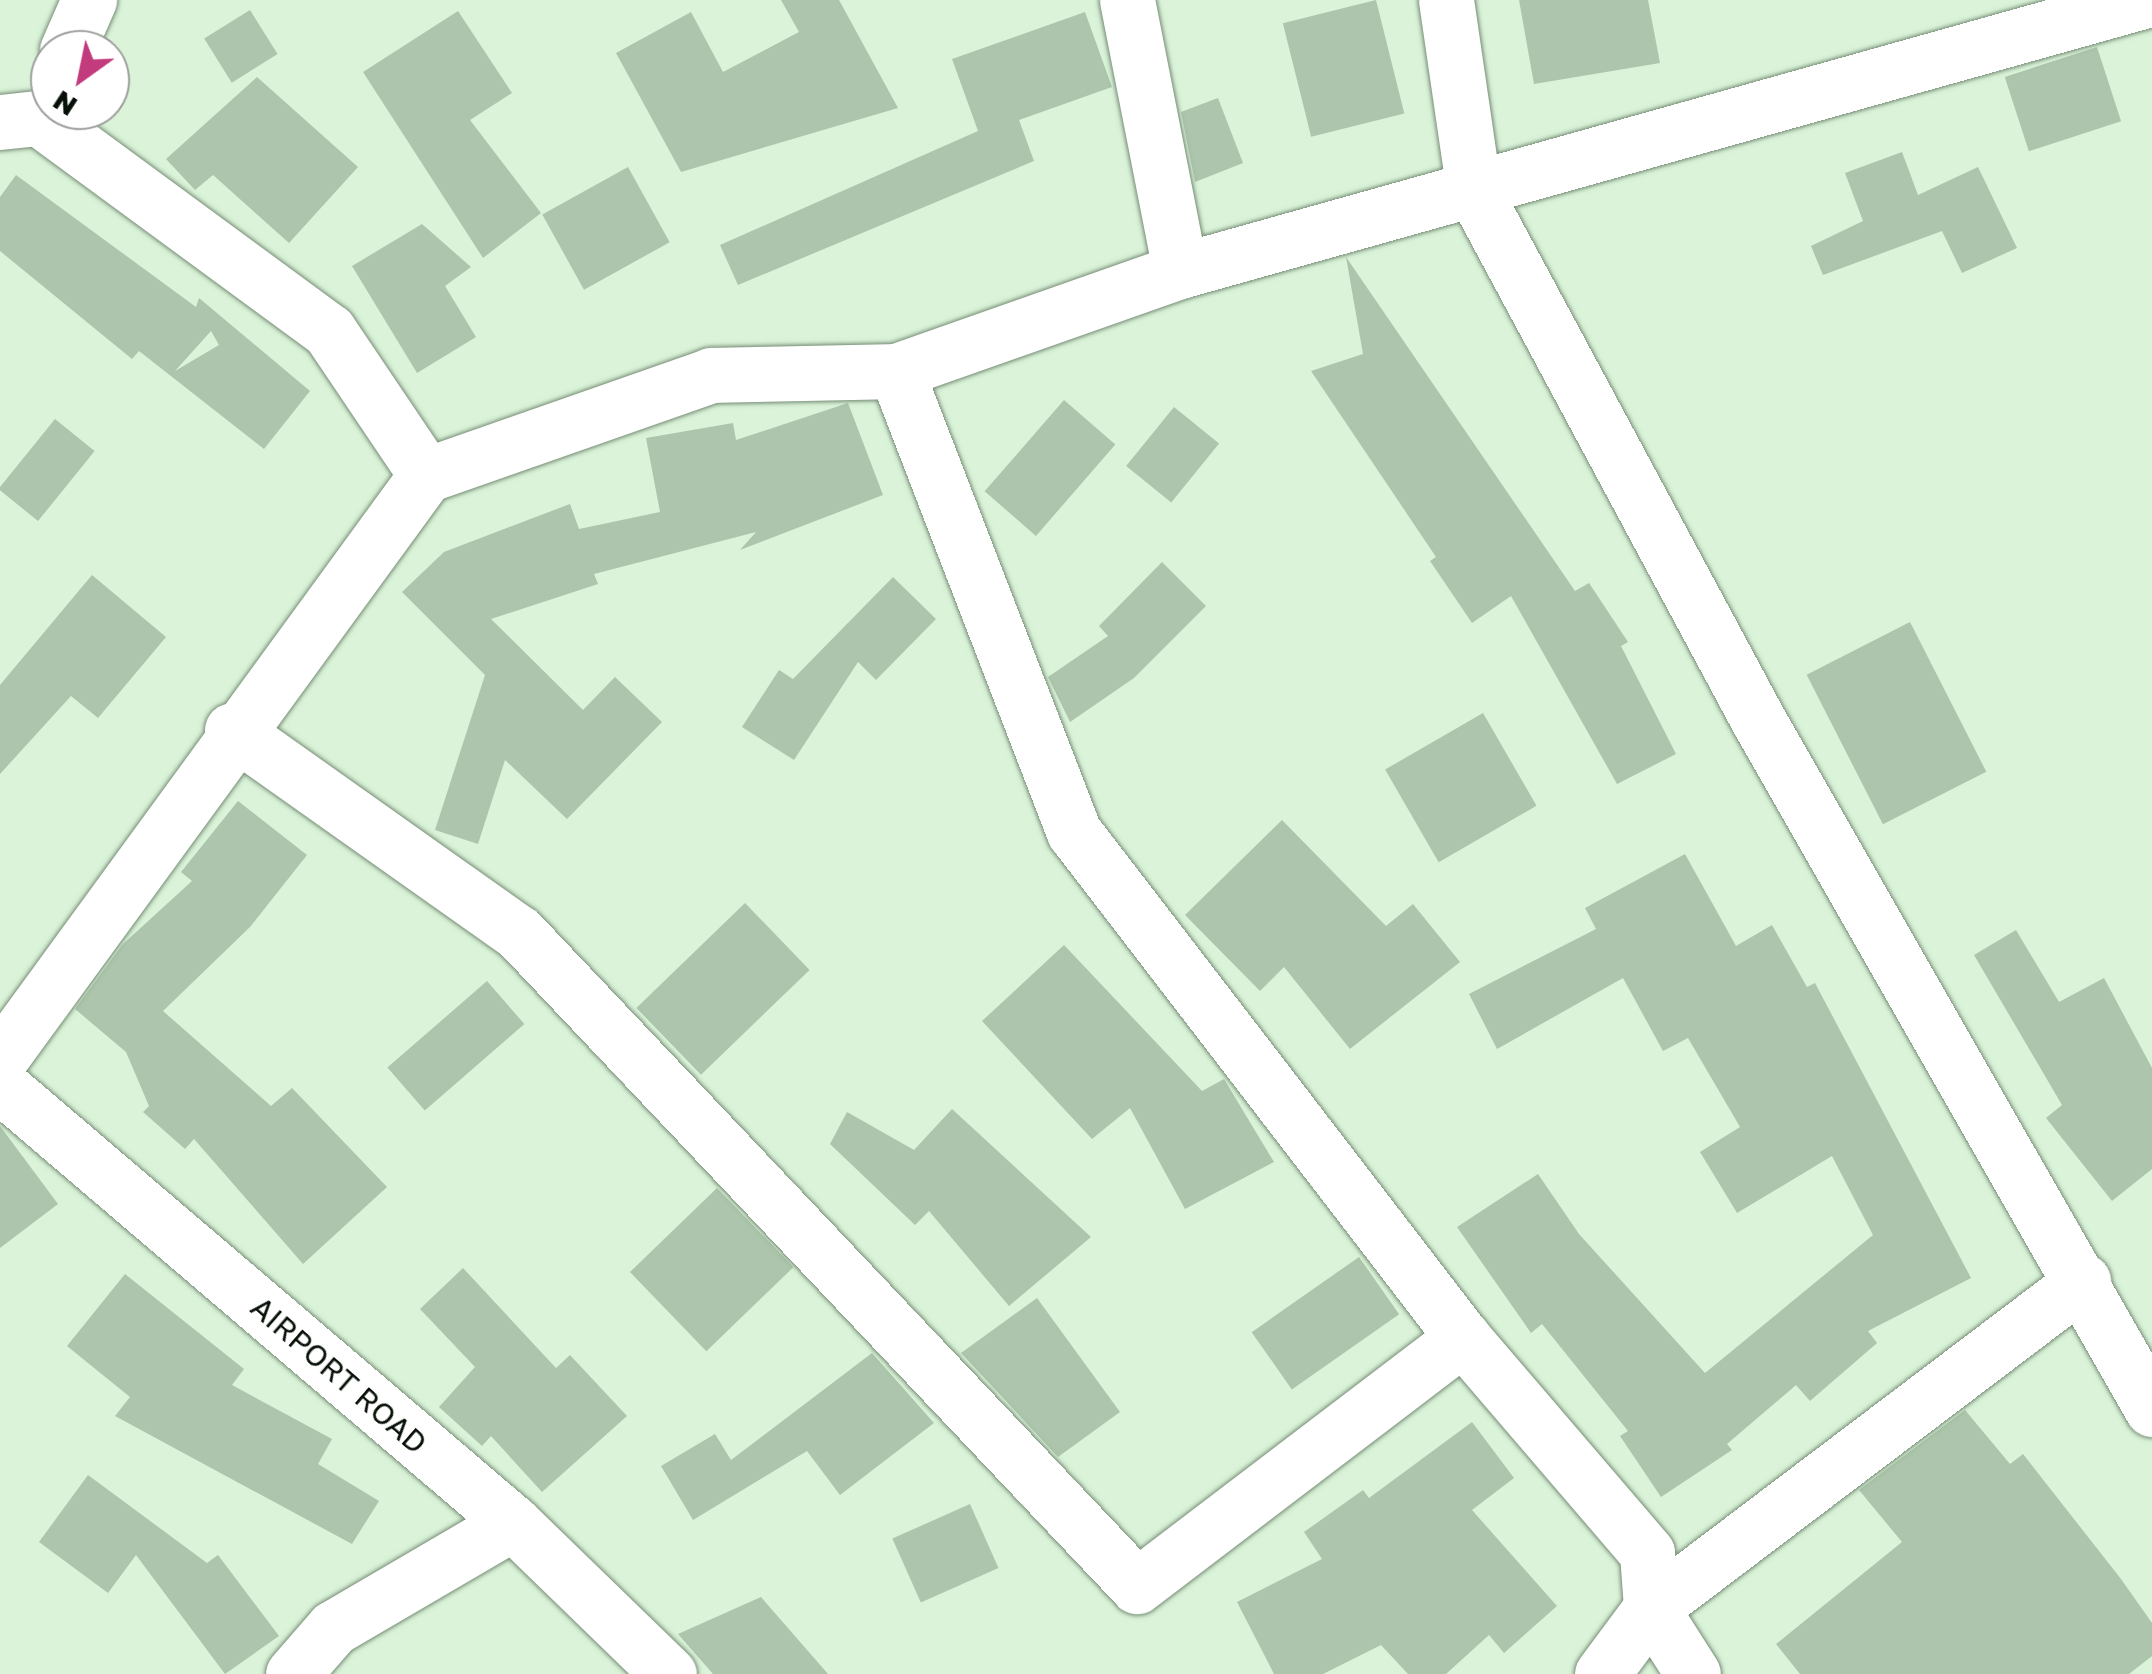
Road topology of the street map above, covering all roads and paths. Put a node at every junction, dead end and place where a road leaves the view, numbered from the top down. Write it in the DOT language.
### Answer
graph roads {
  1 [pos="88,0"];
  2 [pos="1128,0"];
  3 [pos="1446,0"];
  4 [pos="2147,0"];
  5 [pos="76,30"];
  6 [pos="56,130"];
  7 [pos="1474,191"];
  8 [pos="1180,271"];
  9 [pos="896,371"];
  10 [pos="426,475"];
  11 [pos="232,730"];
  12 [pos="0,1059"];
  13 [pos="0,1085"];
  14 [pos="2083,1280"];
  15 [pos="1464,1338"];
  16 [pos="2152,1409"];
  17 [pos="513,1523"];
  18 [pos="1651,1608"];
  19 [pos="293,1674"];
  20 [pos="669,1674"];
  21 [pos="1602,1674"];
  22 [pos="1693,1674"];
  1 -- 5 [label="street"];
  2 -- 8 [label="street"];
  3 -- 7 [label="street"];
  4 -- 7 [label="street"];
  6 -- 10 [label="street"];
  7 -- 8 [label="street"];
  7 -- 14 [label="street"];
  8 -- 9 [label="street"];
  9 -- 10 [label="street"];
  9 -- 15 [label="street"];
  10 -- 11 [label="street"];
  11 -- 12 [label="street"];
  11 -- 15 [label="street"];
  13 -- 17 [label="street, AIRPORT ROAD"];
  14 -- 16 [label="street"];
  14 -- 18 [label="street"];
  15 -- 18 [label="street"];
  17 -- 19 [label="street"];
  17 -- 20 [label="street, AIRPORT ROAD"];
  18 -- 21 [label="street"];
  18 -- 22 [label="street"];
}
